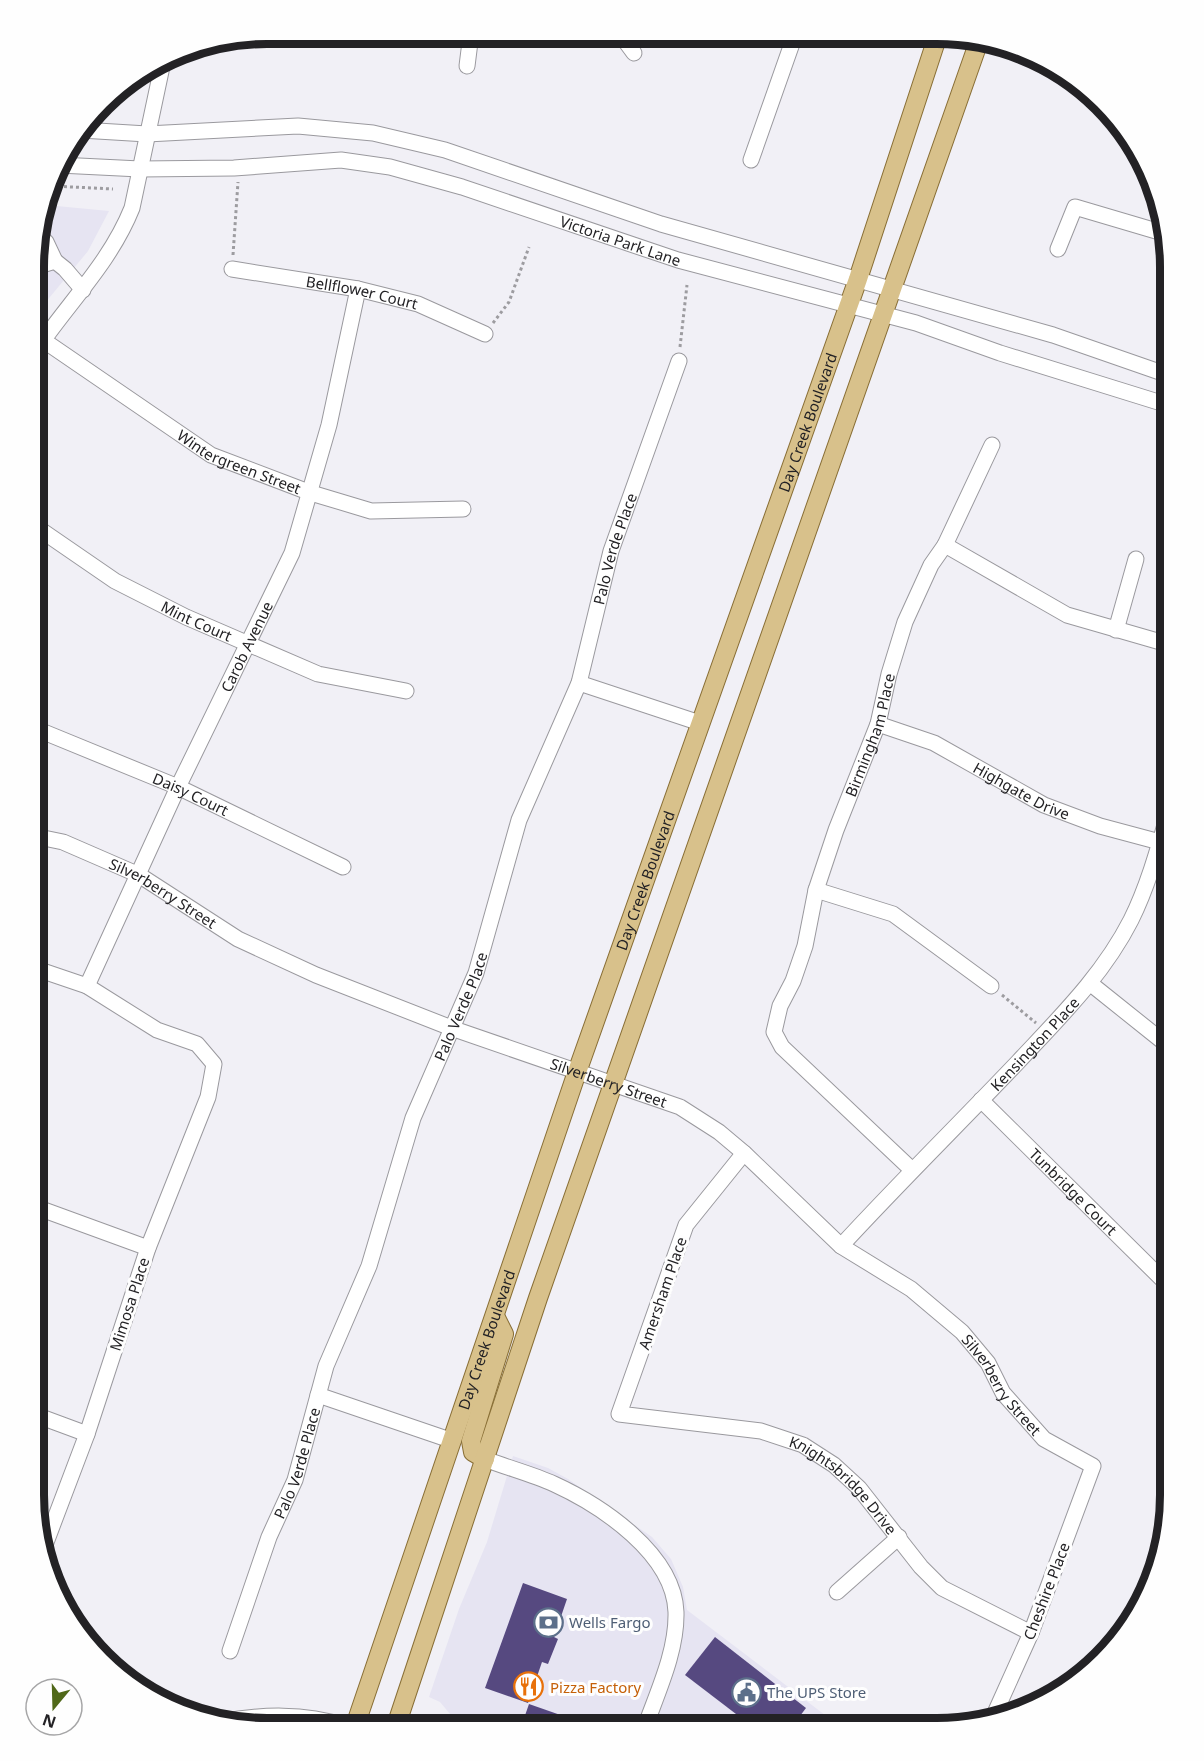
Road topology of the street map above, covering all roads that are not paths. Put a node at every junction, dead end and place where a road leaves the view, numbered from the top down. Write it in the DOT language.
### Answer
graph roads {
  1 [pos="470,44"];
  2 [pos="627,44"];
  3 [pos="792,44"];
  4 [pos="935,44"];
  5 [pos="977,47"];
  6 [pos="634,53"];
  7 [pos="467,66"];
  8 [pos="161,70"];
  9 [pos="90,131"];
  10 [pos="147,134"];
  11 [pos="751,160"];
  12 [pos="68,165"];
  13 [pos="140,169"];
  14 [pos="1158,231"];
  15 [pos="45,241"];
  16 [pos="1058,249"];
  17 [pos="55,261"];
  18 [pos="44,264"];
  19 [pos="232,269"];
  20 [pos="858,279"];
  21 [pos="358,289"];
  22 [pos="83,290"];
  23 [pos="893,290"];
  24 [pos="848,304"];
  25 [pos="884,314"];
  26 [pos="485,334"];
  27 [pos="44,340"];
  28 [pos="44,349"];
  29 [pos="679,361"];
  30 [pos="1160,372"];
  31 [pos="1160,403"];
  32 [pos="992,445"];
  33 [pos="311,493"];
  34 [pos="463,509"];
  35 [pos="44,532"];
  36 [pos="945,545"];
  37 [pos="1136,559"];
  38 [pos="1116,630"];
  39 [pos="248,642"];
  40 [pos="1160,642"];
  41 [pos="579,683"];
  42 [pos="406,691"];
  43 [pos="700,723"];
  44 [pos="878,724"];
  45 [pos="44,732"];
  46 [pos="178,787"];
  47 [pos="44,838"];
  48 [pos="1160,843"];
  49 [pos="1160,855"];
  50 [pos="343,867"];
  51 [pos="139,875"];
  52 [pos="816,890"];
  53 [pos="44,971"];
  54 [pos="1091,984"];
  55 [pos="87,986"];
  56 [pos="991,986"];
  57 [pos="454,1029"];
  58 [pos="1160,1039"];
  59 [pos="577,1072"];
  60 [pos="612,1083"];
  61 [pos="981,1101"];
  62 [pos="744,1153"];
  63 [pos="911,1169"];
  64 [pos="44,1210"];
  65 [pos="841,1246"];
  66 [pos="148,1248"];
  67 [pos="1160,1277"];
  68 [pos="495,1316"];
  69 [pos="318,1395"];
  70 [pos="619,1414"];
  71 [pos="44,1418"];
  72 [pos="87,1434"];
  73 [pos="453,1442"];
  74 [pos="485,1460"];
  75 [pos="1093,1466"];
  76 [pos="48,1537"];
  77 [pos="899,1538"];
  78 [pos="837,1592"];
  79 [pos="1031,1633"];
  80 [pos="230,1651"];
  81 [pos="997,1710"];
  82 [pos="253,1717"];
  83 [pos="308,1718"];
  84 [pos="358,1718"];
  85 [pos="399,1718"];
  86 [pos="648,1718"];
  1 -- 7 [label="street"];
  2 -- 6 [label="street"];
  3 -- 11 [label="street"];
  4 -- 20 [label="main road, Day Creek Boulevard"];
  5 -- 23 [label="main road"];
  8 -- 10 [label="street"];
  9 -- 10 [label="street, Victoria Park Lane"];
  10 -- 13 [label="street"];
  10 -- 20 [label="street, Victoria Park Lane"];
  12 -- 13 [label="street, Victoria Park Lane"];
  13 -- 22 [label="street"];
  13 -- 24 [label="street, Victoria Park Lane"];
  14 -- 16 [label="street"];
  15 -- 17 [label="street"];
  17 -- 18 [label="street"];
  17 -- 22 [label="street"];
  19 -- 21 [label="street, Bellflower Court"];
  20 -- 23 [label="street, Victoria Park Lane"];
  20 -- 24 [label="main road, Day Creek Boulevard"];
  21 -- 26 [label="street, Bellflower Court"];
  21 -- 33 [label="street, Carob Avenue"];
  22 -- 27 [label="street"];
  23 -- 25 [label="main road"];
  23 -- 30 [label="street, Victoria Park Lane"];
  24 -- 25 [label="street, Victoria Park Lane"];
  24 -- 43 [label="main road, Day Creek Boulevard"];
  25 -- 31 [label="street, Victoria Park Lane"];
  25 -- 60 [label="main road"];
  28 -- 33 [label="street, Wintergreen Street"];
  29 -- 41 [label="street, Palo Verde Place"];
  32 -- 36 [label="street, Birmingham Place"];
  33 -- 34 [label="street, Wintergreen Street"];
  33 -- 39 [label="street, Carob Avenue"];
  35 -- 39 [label="street, Mint Court"];
  36 -- 38 [label="street"];
  36 -- 44 [label="street, Birmingham Place"];
  37 -- 38 [label="street"];
  38 -- 40 [label="street"];
  39 -- 42 [label="street, Mint Court"];
  39 -- 46 [label="street, Carob Avenue"];
  41 -- 43 [label="street"];
  41 -- 57 [label="street, Palo Verde Place"];
  43 -- 59 [label="main road, Day Creek Boulevard"];
  44 -- 48 [label="street, Highgate Drive"];
  44 -- 52 [label="street, Birmingham Place"];
  45 -- 46 [label="street, Daisy Court"];
  46 -- 50 [label="street, Daisy Court"];
  46 -- 51 [label="street, Carob Avenue"];
  47 -- 51 [label="street, Silverberry Street"];
  49 -- 54 [label="street, Kensington Place"];
  51 -- 55 [label="street, Carob Avenue"];
  51 -- 57 [label="street, Silverberry Street"];
  52 -- 56 [label="street"];
  52 -- 63 [label="street, Birmingham Place"];
  53 -- 55 [label="street"];
  54 -- 58 [label="street"];
  54 -- 61 [label="street, Kensington Place"];
  55 -- 66 [label="street, Mimosa Place"];
  57 -- 59 [label="street, Silverberry Street"];
  57 -- 69 [label="street, Palo Verde Place"];
  59 -- 60 [label="street, Silverberry Street"];
  59 -- 68 [label="main road, Day Creek Boulevard"];
  60 -- 62 [label="street, Silverberry Street"];
  60 -- 74 [label="main road"];
  61 -- 63 [label="street, Kensington Place"];
  61 -- 67 [label="street, Tunbridge Court"];
  62 -- 65 [label="street, Silverberry Street"];
  62 -- 70 [label="street, Amersham Place"];
  63 -- 65 [label="street, Kensington Place"];
  64 -- 66 [label="street"];
  65 -- 75 [label="street, Silverberry Street"];
  66 -- 72 [label="street, Mimosa Place"];
  68 -- 73 [label="main road, Day Creek Boulevard"];
  68 -- 74 [label="main road"];
  69 -- 73 [label="street"];
  69 -- 80 [label="street, Palo Verde Place"];
  70 -- 77 [label="street, Knightsbridge Drive"];
  71 -- 72 [label="street"];
  72 -- 76 [label="street, Mimosa Place"];
  73 -- 84 [label="main road, Day Creek Boulevard"];
  74 -- 85 [label="main road"];
  74 -- 86 [label="street"];
  75 -- 79 [label="street, Cheshire Place"];
  77 -- 78 [label="street"];
  77 -- 79 [label="street, Knightsbridge Drive"];
  79 -- 81 [label="street, Cheshire Place"];
  82 -- 83 [label="street"];
}
